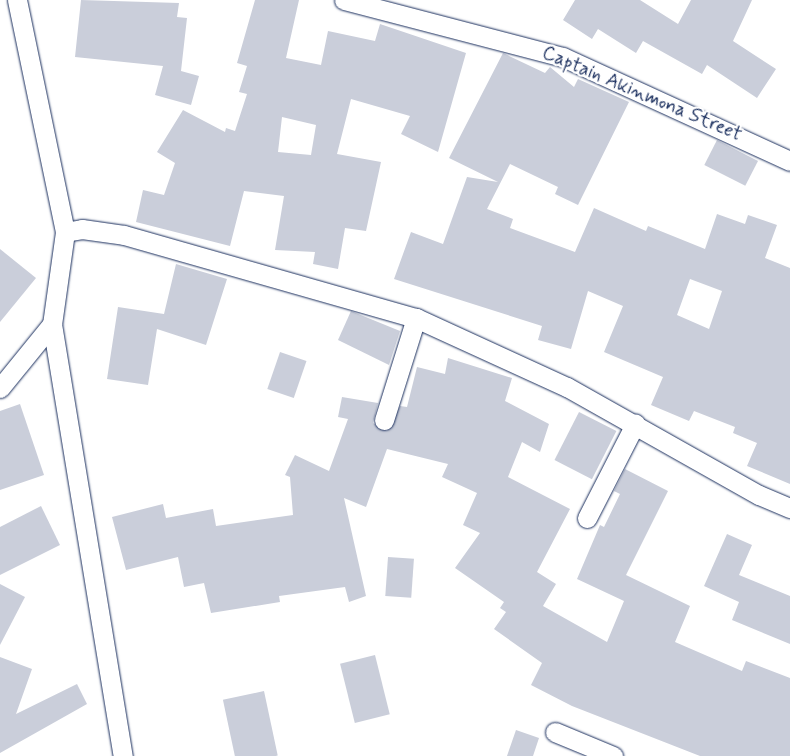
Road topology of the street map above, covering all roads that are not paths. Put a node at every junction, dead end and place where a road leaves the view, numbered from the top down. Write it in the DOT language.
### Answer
graph roads {
  1 [pos="17,0"];
  2 [pos="344,0"];
  3 [pos="790,161"];
  4 [pos="65,232"];
  5 [pos="416,318"];
  6 [pos="52,324"];
  7 [pos="0,388"];
  8 [pos="384,420"];
  9 [pos="635,424"];
  10 [pos="790,508"];
  11 [pos="587,518"];
  12 [pos="555,732"];
  13 [pos="123,756"];
  14 [pos="613,756"];
  1 -- 4 [label="street"];
  2 -- 3 [label="street, Captain Akinmona Street"];
  4 -- 5 [label="street"];
  4 -- 6 [label="street"];
  5 -- 8 [label="street"];
  5 -- 9 [label="street"];
  6 -- 7 [label="street"];
  6 -- 13 [label="street"];
  9 -- 10 [label="street"];
  9 -- 11 [label="street"];
  12 -- 14 [label="street"];
}
